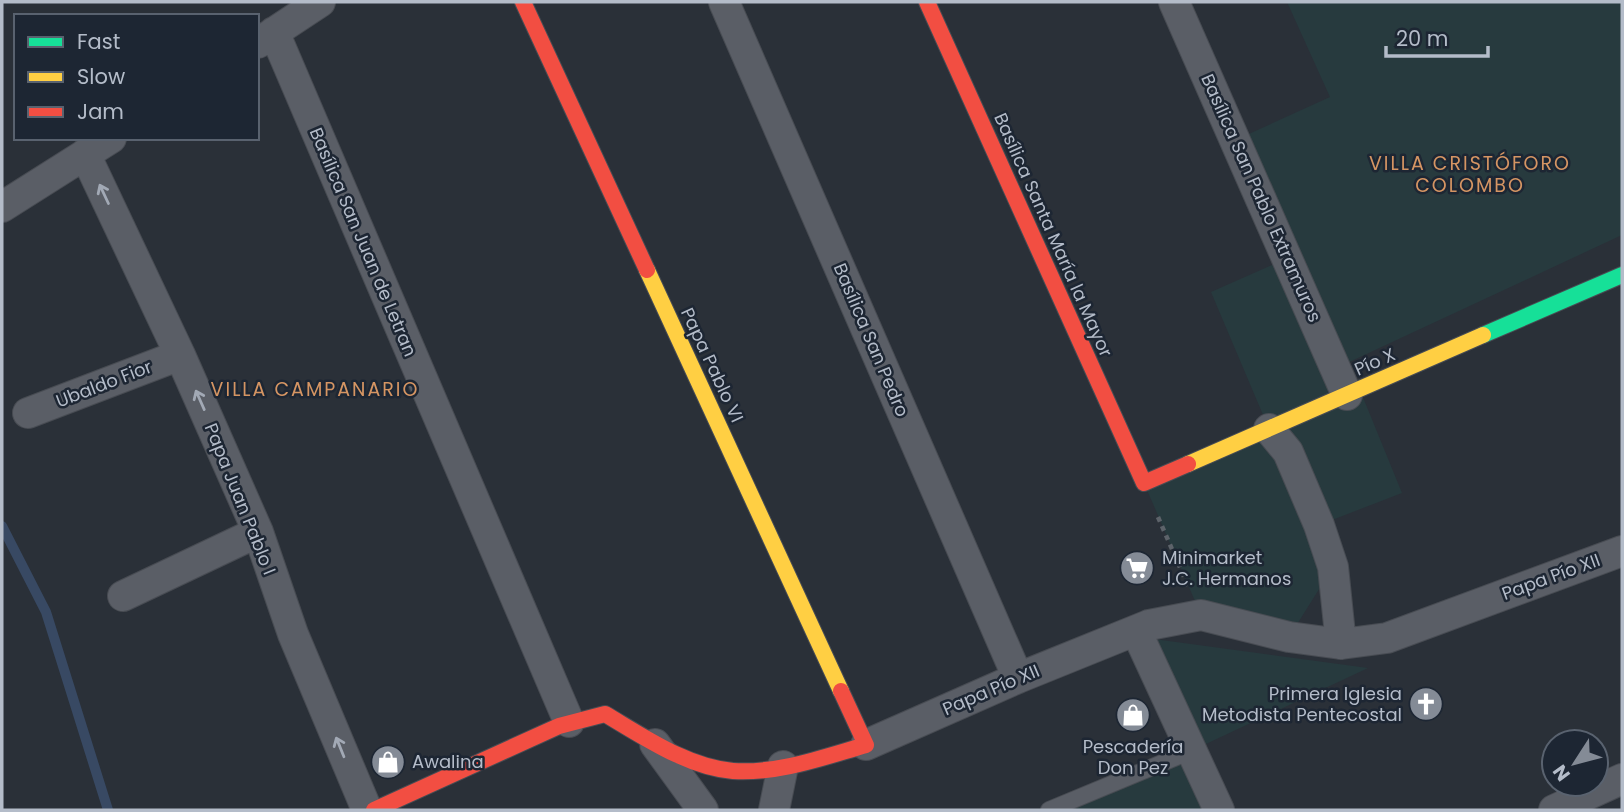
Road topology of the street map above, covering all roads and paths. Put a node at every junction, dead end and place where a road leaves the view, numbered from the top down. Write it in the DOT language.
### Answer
graph roads {
  1 [pos="320,2"];
  2 [pos="523,2"];
  3 [pos="724,2"];
  4 [pos="928,2"];
  5 [pos="1174,2"];
  6 [pos="266,38"];
  7 [pos="108,140"];
  8 [pos="85,155"];
  9 [pos="2,207"];
  10 [pos="1622,275"];
  11 [pos="180,355"];
  12 [pos="1347,395"];
  13 [pos="28,414"];
  14 [pos="1269,429"];
  15 [pos="1144,483"];
  16 [pos="258,532"];
  17 [pos="1622,551"];
  18 [pos="123,596"];
  19 [pos="1201,615"];
  20 [pos="1149,625"];
  21 [pos="1341,644"];
  22 [pos="1018,678"];
  23 [pos="569,722"];
  24 [pos="655,744"];
  25 [pos="866,745"];
  26 [pos="1191,751"];
  27 [pos="783,766"];
  28 [pos="1622,779"];
  29 [pos="367,810"];
  30 [pos="373,810"];
  31 [pos="703,810"];
  32 [pos="774,810"];
  33 [pos="1049,810"];
  34 [pos="1219,810"];
  35 [pos="1553,810"];
  1 -- 6 [label="street"];
  2 -- 25 [label="street, Papa Pablo VI"];
  3 -- 22 [label="street, Basílica San Pedro"];
  4 -- 15 [label="street, Basílica Santa María la Mayor"];
  5 -- 12 [label="street, Basílica San Pablo Extramuros"];
  6 -- 23 [label="street, Basílica San Juan de Letran"];
  7 -- 8 [label="street"];
  8 -- 9 [label="street"];
  11 -- 8 [label="street, Papa Juan Pablo I, one-way"];
  10 -- 12 [label="street, Pío X"];
  11 -- 13 [label="street, Ubaldo Fior"];
  16 -- 11 [label="street, Papa Juan Pablo I, one-way"];
  12 -- 14 [label="street, Pío X"];
  14 -- 15 [label="street, Pío X"];
  14 -- 21 [label="street"];
  15 -- 19 [label="path"];
  16 -- 18 [label="street"];
  29 -- 16 [label="street, Papa Juan Pablo I, one-way"];
  17 -- 21 [label="street, Papa Pío XII"];
  19 -- 20 [label="street, Papa Pío XII"];
  19 -- 21 [label="street, Papa Pío XII"];
  20 -- 22 [label="street, Papa Pío XII"];
  20 -- 26 [label="street"];
  22 -- 25 [label="street, Papa Pío XII"];
  23 -- 24 [label="street, Papa Pío XII"];
  23 -- 30 [label="street, Papa Pío XII"];
  24 -- 27 [label="street, Papa Pío XII"];
  24 -- 31 [label="street"];
  25 -- 27 [label="street, Papa Pío XII"];
  26 -- 33 [label="lane"];
  26 -- 34 [label="street"];
  27 -- 32 [label="street"];
  28 -- 35 [label="street"];
}
